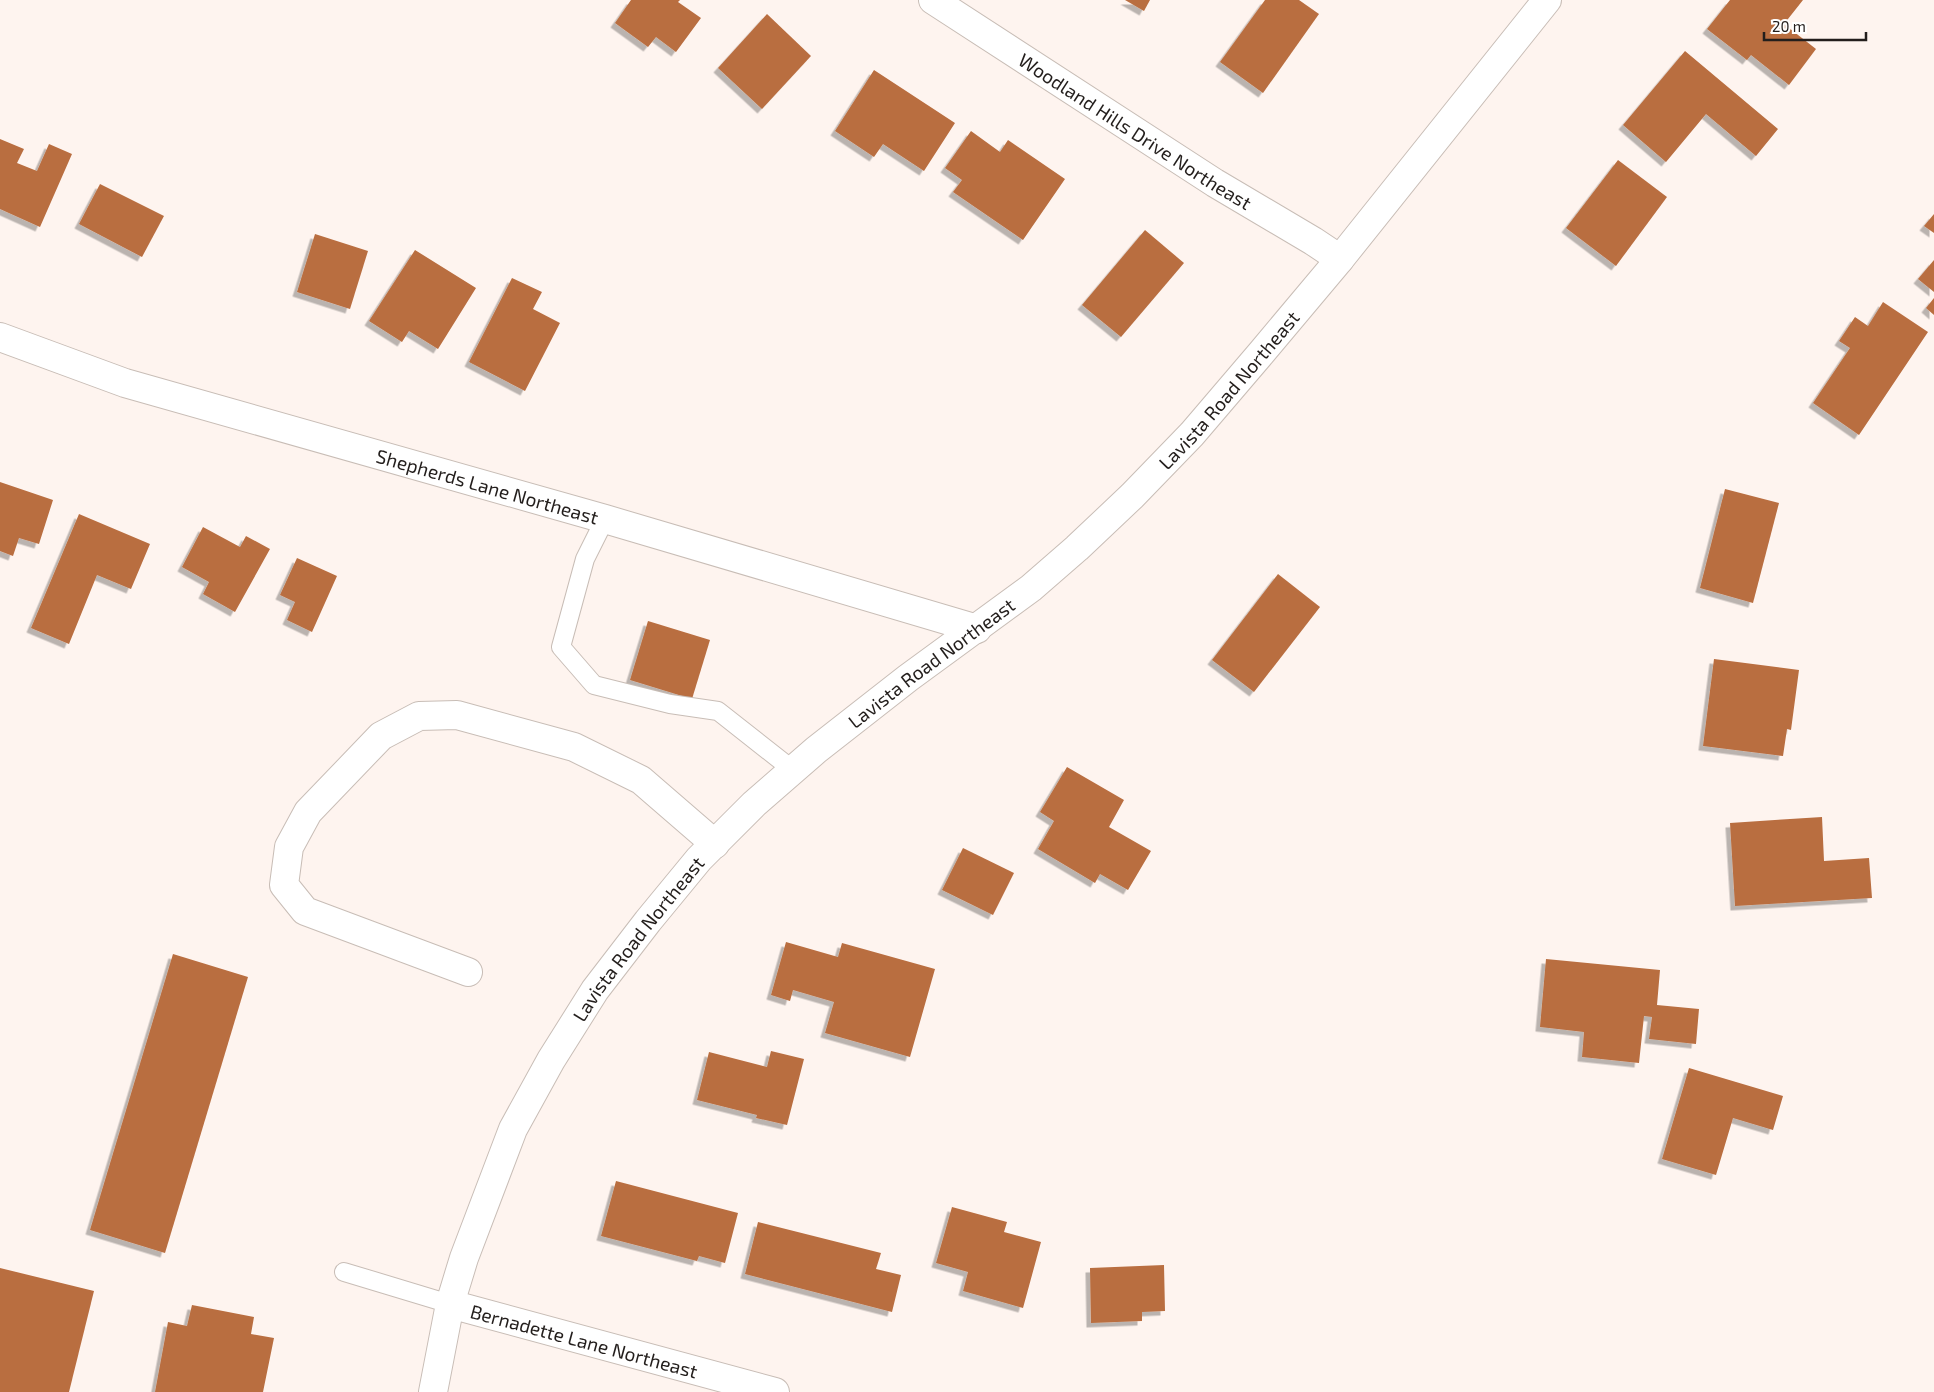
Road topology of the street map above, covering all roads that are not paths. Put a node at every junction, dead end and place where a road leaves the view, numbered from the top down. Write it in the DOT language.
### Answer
graph roads {
  1 [pos="933,0"];
  2 [pos="1547,0"];
  3 [pos="1340,259"];
  4 [pos="0,337"];
  5 [pos="605,519"];
  6 [pos="977,629"];
  7 [pos="793,770"];
  8 [pos="715,844"];
  9 [pos="468,972"];
  10 [pos="344,1272"];
  11 [pos="450,1304"];
  12 [pos="433,1392"];
  13 [pos="775,1392"];
  1 -- 3 [label="street, Woodland Hills Drive Northeast"];
  2 -- 3 [label="street, Lavista Road Northeast"];
  3 -- 6 [label="street, Lavista Road Northeast"];
  4 -- 5 [label="street, Shepherds Lane Northeast"];
  5 -- 6 [label="street, Shepherds Lane Northeast"];
  5 -- 7 [label="lane"];
  6 -- 7 [label="street, Lavista Road Northeast"];
  7 -- 8 [label="street, Lavista Road Northeast"];
  8 -- 9 [label="street"];
  8 -- 11 [label="street, Lavista Road Northeast"];
  10 -- 11 [label="lane"];
  11 -- 12 [label="street, Lavista Road Northeast"];
  11 -- 13 [label="street, Bernadette Lane Northeast"];
}
